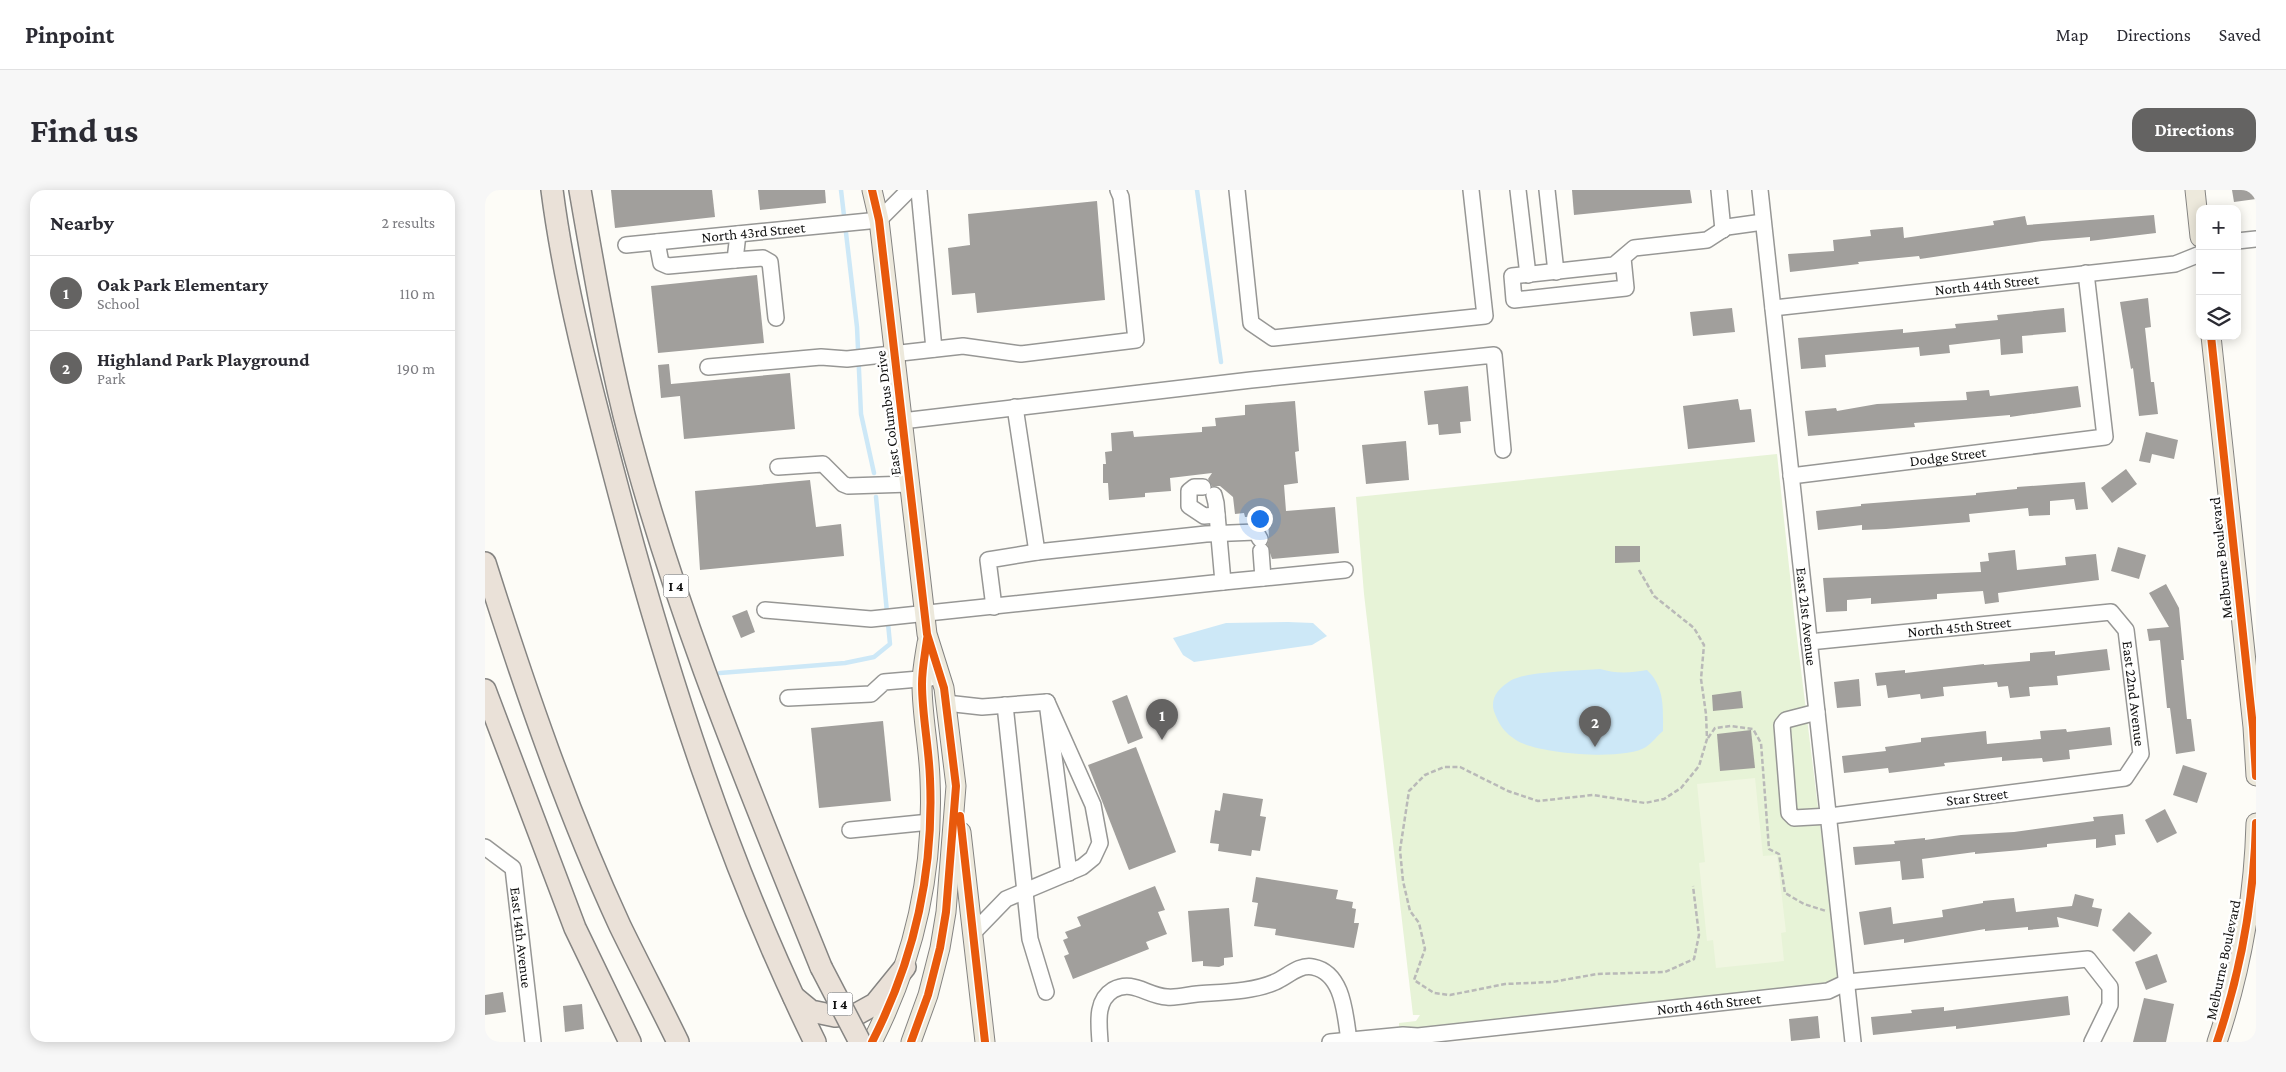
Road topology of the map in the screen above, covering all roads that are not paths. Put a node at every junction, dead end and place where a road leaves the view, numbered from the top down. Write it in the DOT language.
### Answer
graph roads {
  1 [pos="552,190"];
  2 [pos="580,190"];
  3 [pos="872,190"];
  4 [pos="881,190"];
  5 [pos="918,190"];
  6 [pos="1118,190"];
  7 [pos="1237,190"];
  8 [pos="1471,190"];
  9 [pos="1519,190"];
  10 [pos="1547,190"];
  11 [pos="1719,190"];
  12 [pos="1760,190"];
  13 [pos="2195,190"];
  14 [pos="2197,205"];
  15 [pos="879,220"];
  16 [pos="1763,222"];
  17 [pos="1723,230"];
  18 [pos="737,234"];
  19 [pos="2256,239"];
  20 [pos="2241,241"];
  21 [pos="657,242"];
  22 [pos="626,245"];
  23 [pos="2196,256"];
  24 [pos="1623,258"];
  25 [pos="735,260"];
  26 [pos="1556,272"];
  27 [pos="2086,273"];
  28 [pos="1527,275"];
  29 [pos="1773,308"];
  30 [pos="776,318"];
  31 [pos="2211,340"];
  32 [pos="934,349"];
  33 [pos="895,354"];
  34 [pos="708,367"];
  35 [pos="1015,407"];
  36 [pos="902,420"];
  37 [pos="1503,450"];
  38 [pos="778,467"];
  39 [pos="1791,476"];
  40 [pos="910,484"];
  41 [pos="1217,515"];
  42 [pos="1218,533"];
  43 [pos="1037,552"];
  44 [pos="485,564"];
  45 [pos="1345,570"];
  46 [pos="1263,578"];
  47 [pos="1223,582"];
  48 [pos="994,607"];
  49 [pos="765,610"];
  50 [pos="2111,612"];
  51 [pos="925,614"];
  52 [pos="1809,642"];
  53 [pos="931,678"];
  54 [pos="485,690"];
  55 [pos="788,698"];
  56 [pos="1047,702"];
  57 [pos="946,703"];
  58 [pos="1005,705"];
  59 [pos="1817,712"];
  60 [pos="2256,776"];
  61 [pos="2125,778"];
  62 [pos="956,786"];
  63 [pos="1829,816"];
  64 [pos="930,822"];
  65 [pos="2256,823"];
  66 [pos="850,830"];
  67 [pos="485,847"];
  68 [pos="1069,873"];
  69 [pos="1026,889"];
  70 [pos="973,933"];
  71 [pos="905,967"];
  72 [pos="1847,982"];
  73 [pos="1046,992"];
  74 [pos="793,996"];
  75 [pos="1404,1039"];
  76 [pos="1349,1040"];
  77 [pos="533,1042"];
  78 [pos="629,1042"];
  79 [pos="677,1042"];
  80 [pos="815,1042"];
  81 [pos="860,1042"];
  82 [pos="872,1042"];
  83 [pos="911,1042"];
  84 [pos="985,1042"];
  85 [pos="1100,1042"];
  86 [pos="1330,1042"];
  87 [pos="1853,1042"];
  88 [pos="2092,1042"];
  89 [pos="2217,1042"];
  1 -- 74 [label="highway"];
  2 -- 81 [label="highway, I 4, bridge"];
  3 -- 15 [label="main road, East Columbus Drive"];
  4 -- 15 [label="main road"];
  5 -- 15 [label="street"];
  5 -- 32 [label="street"];
  6 -- 32 [label="street"];
  7 -- 8 [label="street"];
  9 -- 28 [label="street"];
  10 -- 26 [label="street"];
  11 -- 17 [label="street"];
  12 -- 16 [label="street, East 21st Avenue"];
  13 -- 14 [label="main road"];
  15 -- 18 [label="street, North 43rd Street"];
  15 -- 33 [label="main road, East Columbus Drive"];
  16 -- 17 [label="street"];
  16 -- 29 [label="street, East 21st Avenue"];
  17 -- 24 [label="street"];
  18 -- 21 [label="street, North 43rd Street"];
  18 -- 25 [label="street"];
  19 -- 20 [label="street"];
  21 -- 22 [label="street, North 43rd Street"];
  21 -- 25 [label="street"];
  23 -- 27 [label="street, North 44th Street"];
  24 -- 26 [label="street"];
  24 -- 28 [label="street"];
  25 -- 30 [label="street"];
  26 -- 28 [label="street"];
  27 -- 29 [label="street, North 44th Street"];
  27 -- 39 [label="street, Dodge Street"];
  29 -- 39 [label="street, East 21st Avenue"];
  31 -- 60 [label="main road, Melburne Boulevard"];
  32 -- 33 [label="street"];
  33 -- 34 [label="street"];
  33 -- 36 [label="main road, East Columbus Drive"];
  35 -- 36 [label="street"];
  35 -- 37 [label="street"];
  35 -- 43 [label="street"];
  36 -- 40 [label="main road, East Columbus Drive"];
  38 -- 40 [label="street"];
  39 -- 52 [label="street, East 21st Avenue"];
  40 -- 51 [label="main road, East Columbus Drive"];
  41 -- 41 [label="street"];
  41 -- 42 [label="street"];
  42 -- 43 [label="street"];
  42 -- 46 [label="street"];
  42 -- 47 [label="street"];
  43 -- 48 [label="street"];
  44 -- 79 [label="highway"];
  45 -- 46 [label="street"];
  46 -- 47 [label="street"];
  47 -- 48 [label="street"];
  48 -- 51 [label="street"];
  49 -- 51 [label="street"];
  50 -- 52 [label="street, North 45th Street"];
  50 -- 61 [label="street, East 22nd Avenue"];
  51 -- 53 [label="main road, East Columbus Drive"];
  52 -- 59 [label="street, East 21st Avenue"];
  53 -- 55 [label="street"];
  53 -- 57 [label="main road, East Columbus Drive"];
  53 -- 64 [label="main road, East Columbus Drive"];
  54 -- 78 [label="highway"];
  56 -- 58 [label="street"];
  56 -- 68 [label="street"];
  56 -- 68 [label="street"];
  57 -- 58 [label="street"];
  57 -- 62 [label="main road, East Columbus Drive"];
  58 -- 69 [label="street"];
  59 -- 63 [label="street, East 21st Avenue"];
  59 -- 63 [label="street, Star Street"];
  61 -- 63 [label="street, Star Street"];
  62 -- 70 [label="main road"];
  62 -- 83 [label="main road, East Columbus Drive"];
  63 -- 72 [label="street, East 21st Avenue"];
  64 -- 66 [label="street"];
  64 -- 71 [label="main road, East Columbus Drive"];
  65 -- 89 [label="main road, Melburne Boulevard"];
  67 -- 77 [label="street, East 14th Avenue"];
  68 -- 69 [label="street"];
  69 -- 70 [label="street"];
  69 -- 73 [label="street"];
  70 -- 84 [label="main road"];
  71 -- 74 [label="highway"];
  71 -- 82 [label="main road, East Columbus Drive"];
  72 -- 75 [label="street, North 46th Street"];
  72 -- 87 [label="street, East 21st Avenue"];
  72 -- 88 [label="street, North 46th Street"];
  74 -- 80 [label="highway"];
  75 -- 76 [label="street, North 46th Street"];
  76 -- 85 [label="street"];
  76 -- 86 [label="street, North 46th Street"];
}
